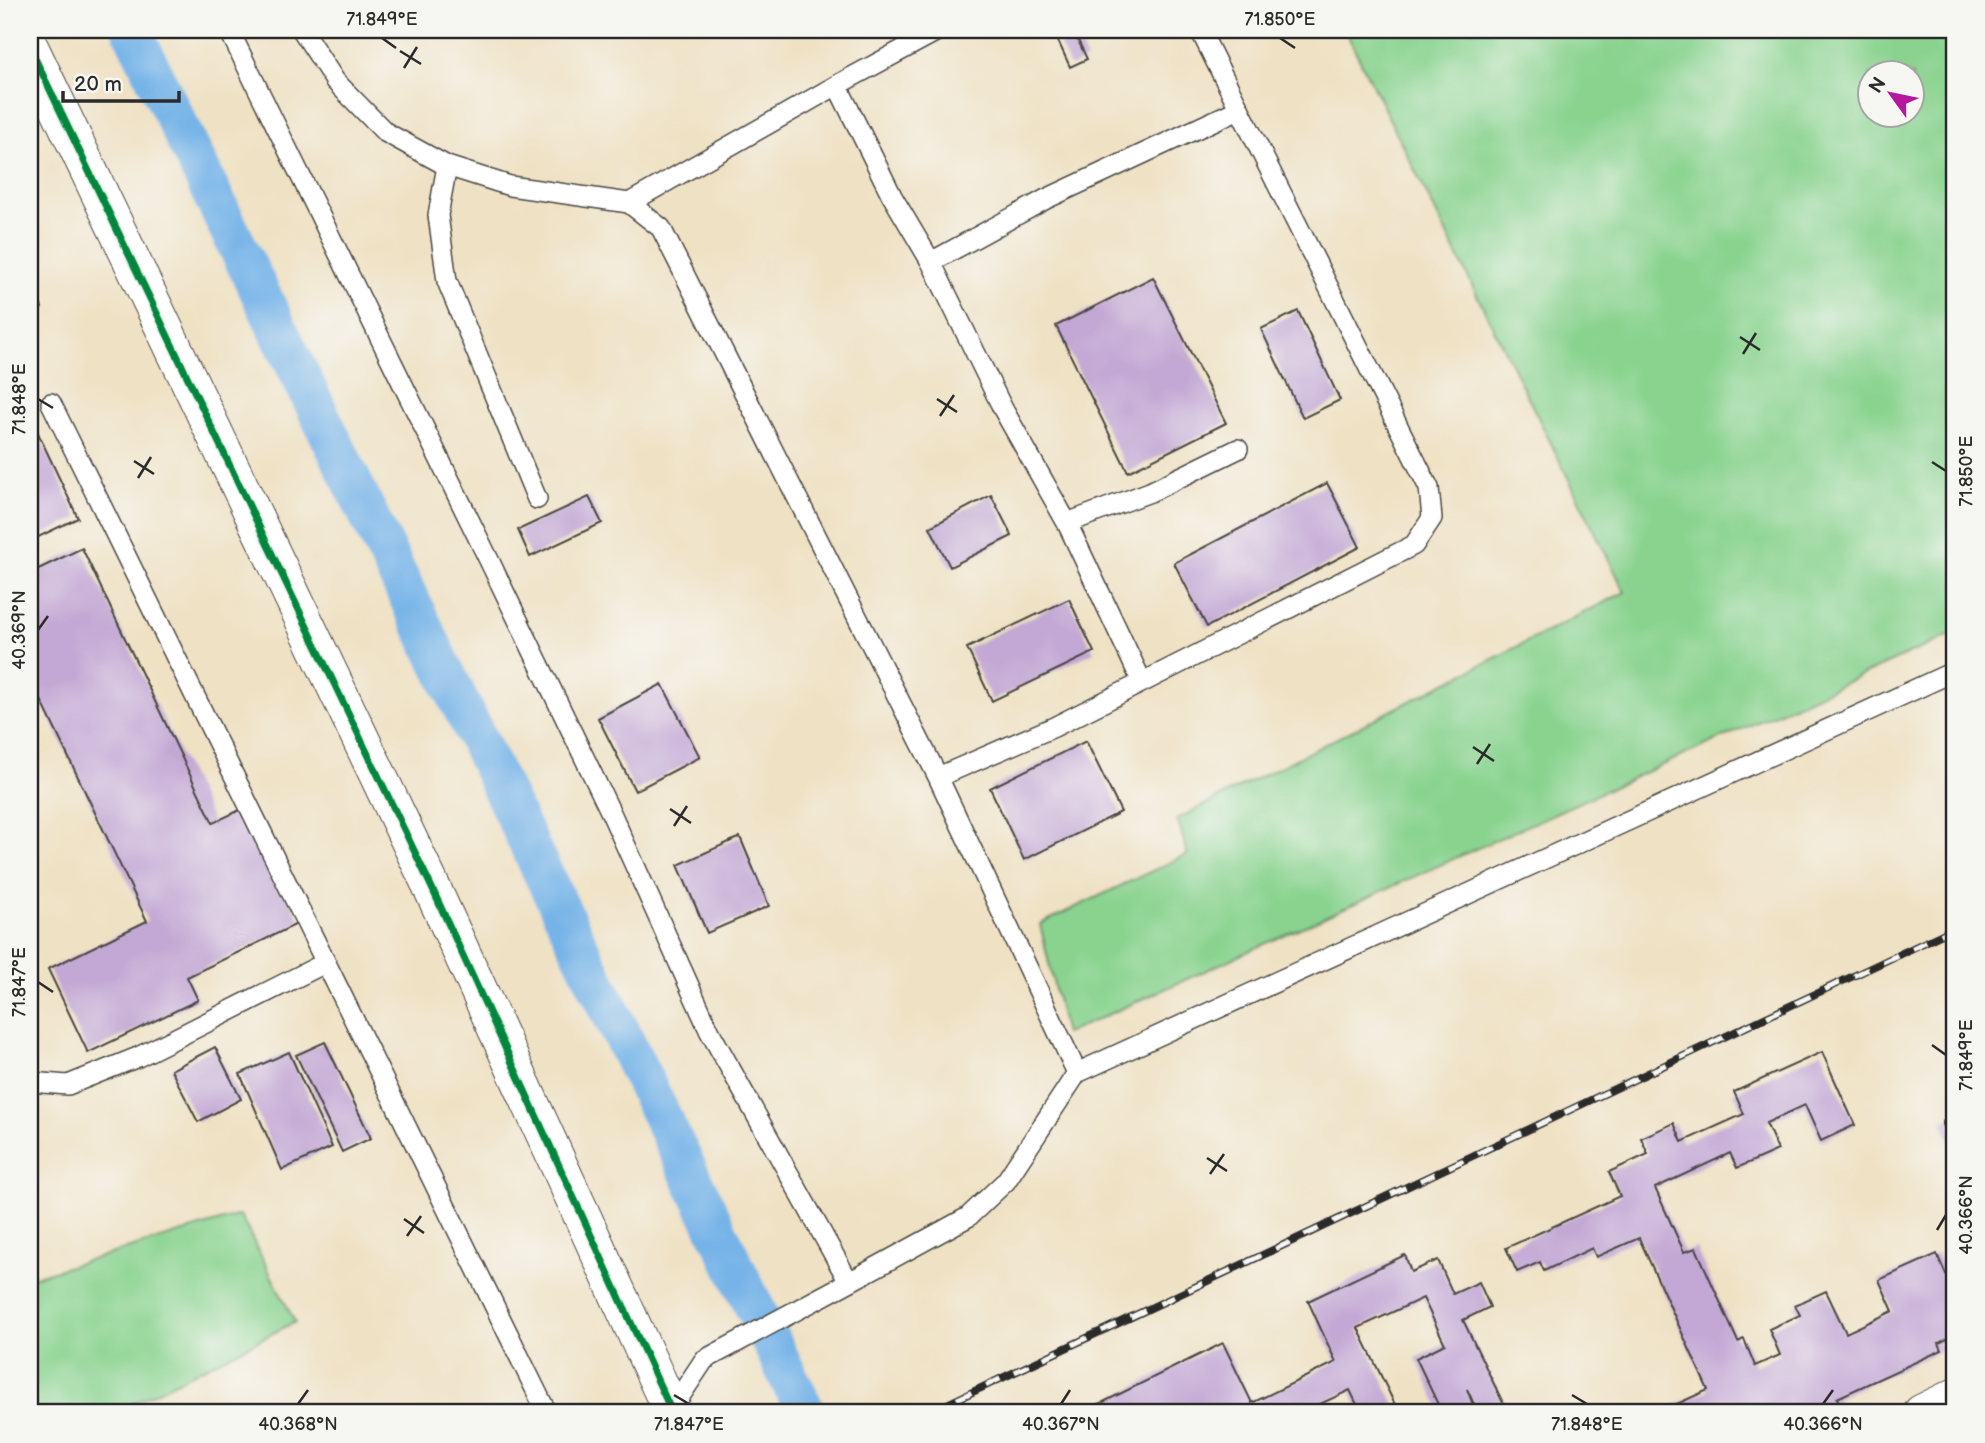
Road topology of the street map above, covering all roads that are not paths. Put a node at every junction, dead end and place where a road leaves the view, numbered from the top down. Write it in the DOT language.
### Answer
graph roads {
  1 [pos="229,30"];
  2 [pos="302,30"];
  3 [pos="939,30"];
  4 [pos="1200,30"];
  5 [pos="30,48"];
  6 [pos="837,85"];
  7 [pos="1240,109"];
  8 [pos="447,166"];
  9 [pos="629,203"];
  10 [pos="931,261"];
  11 [pos="51,403"];
  12 [pos="1238,449"];
  13 [pos="537,499"];
  14 [pos="1067,523"];
  15 [pos="1955,671"];
  16 [pos="1142,682"];
  17 [pos="938,776"];
  18 [pos="325,962"];
  19 [pos="1077,1073"];
  20 [pos="30,1082"];
  21 [pos="849,1282"];
  22 [pos="1955,1397"];
  23 [pos="668,1412"];
  24 [pos="547,1413"];
  25 [pos="1922,1413"];
  1 -- 21 [label="lane"];
  2 -- 8 [label="lane"];
  3 -- 6 [label="lane"];
  4 -- 7 [label="lane"];
  5 -- 23 [label="street"];
  6 -- 9 [label="lane"];
  6 -- 10 [label="lane"];
  7 -- 10 [label="lane"];
  7 -- 16 [label="lane"];
  8 -- 9 [label="lane"];
  8 -- 13 [label="lane"];
  9 -- 17 [label="lane"];
  10 -- 14 [label="lane"];
  11 -- 18 [label="lane"];
  12 -- 14 [label="lane"];
  14 -- 16 [label="lane"];
  15 -- 19 [label="lane"];
  16 -- 17 [label="lane"];
  17 -- 19 [label="lane"];
  18 -- 20 [label="lane"];
  18 -- 24 [label="lane"];
  19 -- 21 [label="lane"];
  21 -- 23 [label="lane"];
  22 -- 25 [label="street"];
}
